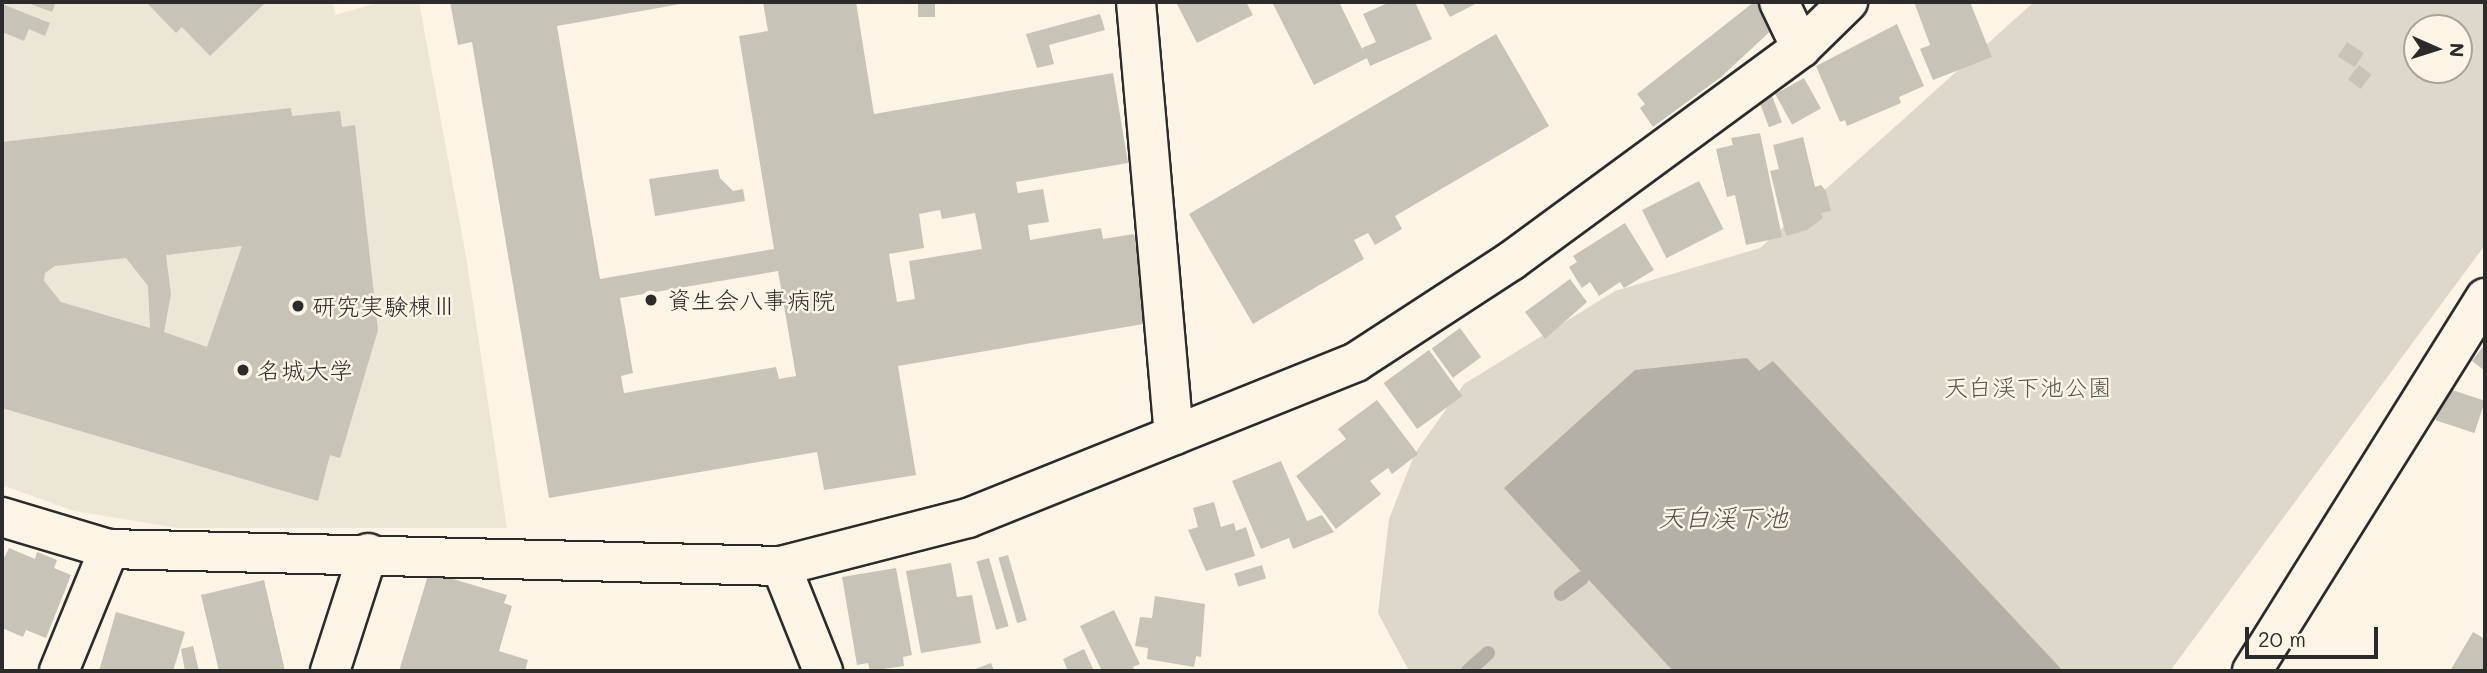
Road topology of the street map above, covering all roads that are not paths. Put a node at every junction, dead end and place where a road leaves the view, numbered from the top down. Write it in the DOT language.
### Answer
graph roads {
  1 [pos="1136,2"];
  2 [pos="1779,2"];
  3 [pos="1848,2"];
  4 [pos="1801,48"];
  5 [pos="2485,298"];
  6 [pos="1174,435"];
  7 [pos="2,517"];
  8 [pos="109,549"];
  9 [pos="368,553"];
  10 [pos="781,566"];
  11 [pos="59,671"];
  12 [pos="331,671"];
  13 [pos="823,671"];
  14 [pos="2252,671"];
  1 -- 6 [label="street"];
  2 -- 4 [label="street"];
  3 -- 4 [label="street"];
  4 -- 6 [label="street"];
  5 -- 14 [label="street"];
  6 -- 10 [label="street"];
  7 -- 8 [label="street"];
  8 -- 9 [label="street"];
  8 -- 11 [label="street"];
  9 -- 10 [label="street"];
  9 -- 12 [label="street"];
  10 -- 13 [label="street"];
}
